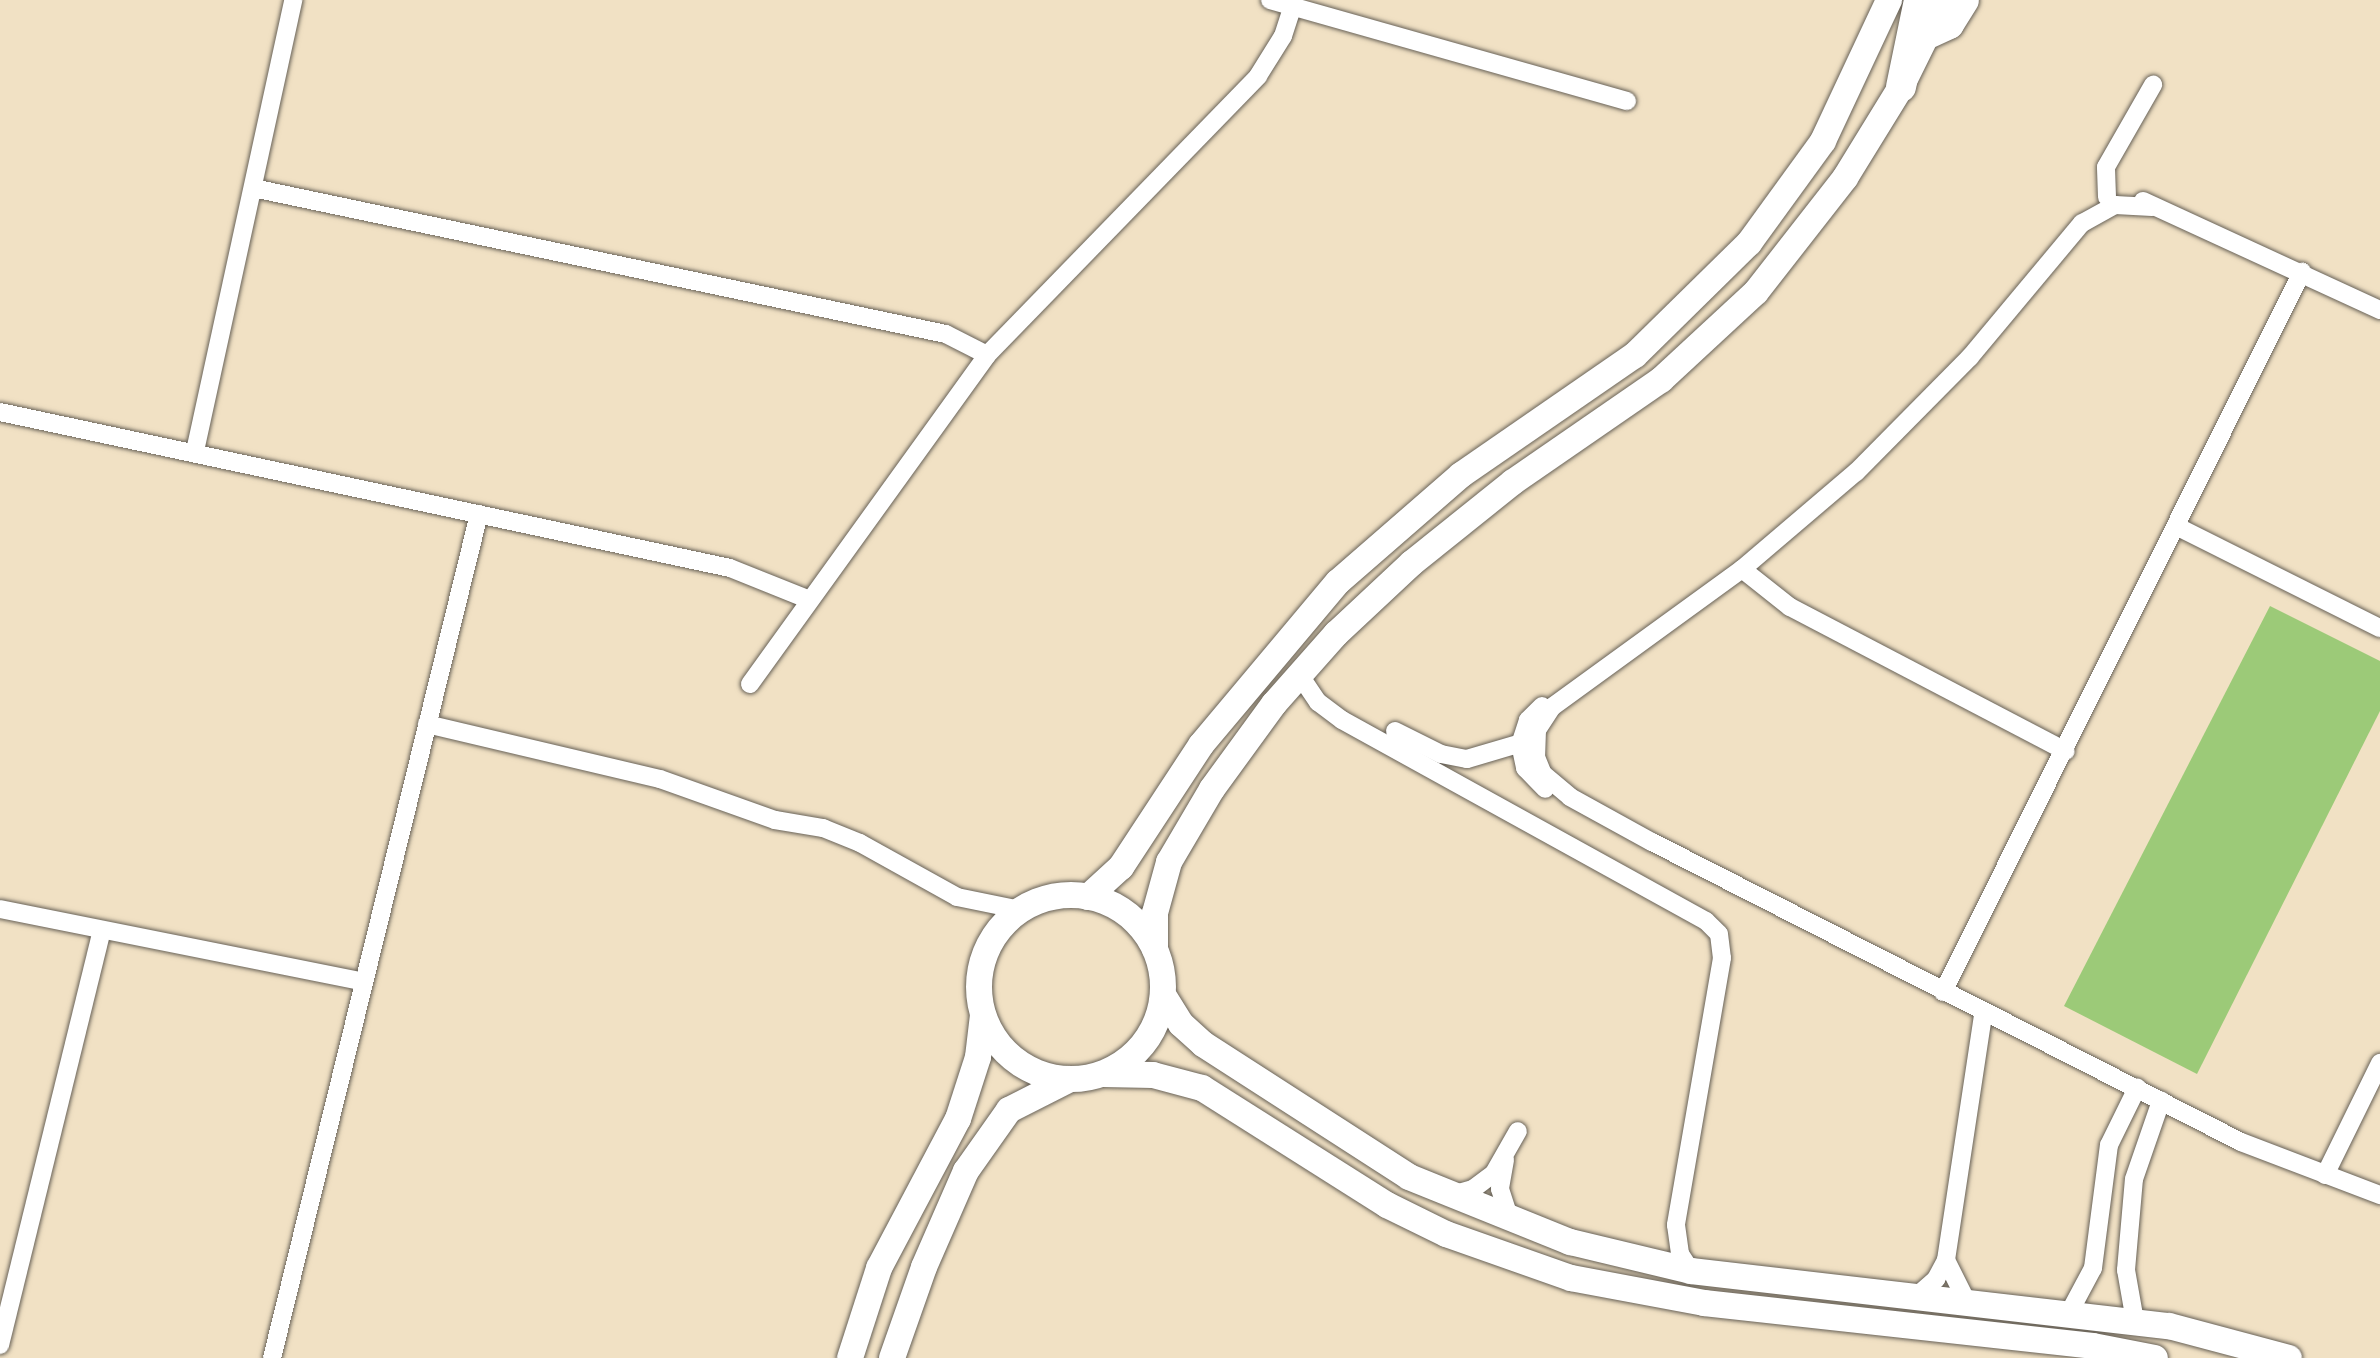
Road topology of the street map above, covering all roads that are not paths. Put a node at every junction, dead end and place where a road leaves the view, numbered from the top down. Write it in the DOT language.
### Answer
graph roads {
  1 [pos="293,0"];
  2 [pos="1270,0"];
  3 [pos="1889,0"];
  4 [pos="1919,0"];
  5 [pos="1944,0"];
  6 [pos="1964,0"];
  7 [pos="1293,6"];
  8 [pos="1930,33"];
  9 [pos="2153,85"];
  10 [pos="1901,87"];
  11 [pos="1627,101"];
  12 [pos="253,188"];
  13 [pos="2107,197"];
  14 [pos="2152,207"];
  15 [pos="2073,233"];
  16 [pos="2302,272"];
  17 [pos="2380,310"];
  18 [pos="987,355"];
  19 [pos="0,412"];
  20 [pos="195,451"];
  21 [pos="479,514"];
  22 [pos="2178,527"];
  23 [pos="1742,569"];
  24 [pos="807,599"];
  25 [pos="2380,628"];
  26 [pos="1269,659"];
  27 [pos="1297,677"];
  28 [pos="750,684"];
  29 [pos="427,724"];
  30 [pos="1395,731"];
  31 [pos="1527,742"];
  32 [pos="2066,751"];
  33 [pos="1088,897"];
  34 [pos="0,909"];
  35 [pos="1021,910"];
  36 [pos="102,930"];
  37 [pos="1155,949"];
  38 [pos="364,982"];
  39 [pos="1943,992"];
  40 [pos="1163,995"];
  41 [pos="1983,1014"];
  42 [pos="983,1015"];
  43 [pos="2380,1063"];
  44 [pos="1103,1074"];
  45 [pos="1070,1079"];
  46 [pos="2137,1088"];
  47 [pos="2161,1101"];
  48 [pos="1518,1131"];
  49 [pos="1505,1158"];
  50 [pos="2325,1175"];
  51 [pos="2103,1177"];
  52 [pos="2134,1179"];
  53 [pos="1449,1195"];
  54 [pos="2380,1195"];
  55 [pos="1510,1219"];
  56 [pos="1946,1260"];
  57 [pos="1691,1271"];
  58 [pos="1919,1294"];
  59 [pos="1966,1300"];
  60 [pos="2069,1313"];
  61 [pos="2135,1321"];
  62 [pos="0,1345"];
  63 [pos="272,1358"];
  64 [pos="850,1358"];
  65 [pos="892,1358"];
  66 [pos="2155,1358"];
  67 [pos="2289,1358"];
  1 -- 12 [label="street"];
  2 -- 7 [label="street"];
  3 -- 26 [label="street"];
  4 -- 10 [label="main road"];
  5 -- 8 [label="street"];
  6 -- 8 [label="main road"];
  7 -- 11 [label="street"];
  7 -- 18 [label="street"];
  8 -- 10 [label="street"];
  9 -- 13 [label="street"];
  10 -- 27 [label="street"];
  12 -- 18 [label="street"];
  12 -- 20 [label="street"];
  13 -- 14 [label="street"];
  13 -- 15 [label="street"];
  14 -- 15 [label="street"];
  14 -- 16 [label="street"];
  15 -- 23 [label="street"];
  16 -- 17 [label="street"];
  16 -- 22 [label="street"];
  18 -- 24 [label="street"];
  19 -- 20 [label="street"];
  20 -- 21 [label="street"];
  21 -- 24 [label="street"];
  21 -- 29 [label="street"];
  22 -- 25 [label="street"];
  22 -- 32 [label="street"];
  23 -- 31 [label="street"];
  23 -- 32 [label="street"];
  24 -- 28 [label="street"];
  26 -- 27 [label="street"];
  26 -- 33 [label="street"];
  27 -- 37 [label="street"];
  27 -- 57 [label="street"];
  29 -- 35 [label="street"];
  29 -- 38 [label="street"];
  30 -- 31 [label="street"];
  31 -- 39 [label="street"];
  32 -- 39 [label="street"];
  33 -- 35 [label="street"];
  33 -- 37 [label="street"];
  34 -- 36 [label="street"];
  35 -- 42 [label="street"];
  36 -- 38 [label="street"];
  36 -- 62 [label="street"];
  37 -- 40 [label="street"];
  38 -- 63 [label="street"];
  39 -- 41 [label="street"];
  40 -- 44 [label="street"];
  40 -- 53 [label="street"];
  41 -- 46 [label="street"];
  41 -- 56 [label="street"];
  42 -- 45 [label="street"];
  42 -- 64 [label="street"];
  43 -- 50 [label="street"];
  44 -- 45 [label="street"];
  44 -- 66 [label="street"];
  45 -- 65 [label="street"];
  46 -- 47 [label="street"];
  46 -- 51 [label="street"];
  47 -- 50 [label="street"];
  47 -- 52 [label="street"];
  48 -- 49 [label="street"];
  49 -- 53 [label="street"];
  49 -- 55 [label="street"];
  50 -- 54 [label="street"];
  51 -- 52 [label="street"];
  51 -- 60 [label="street"];
  52 -- 61 [label="street"];
  53 -- 55 [label="street"];
  55 -- 57 [label="street"];
  56 -- 58 [label="street"];
  56 -- 59 [label="street"];
  57 -- 58 [label="street"];
  58 -- 59 [label="street"];
  59 -- 60 [label="street"];
  60 -- 61 [label="street"];
  61 -- 67 [label="street"];
}
